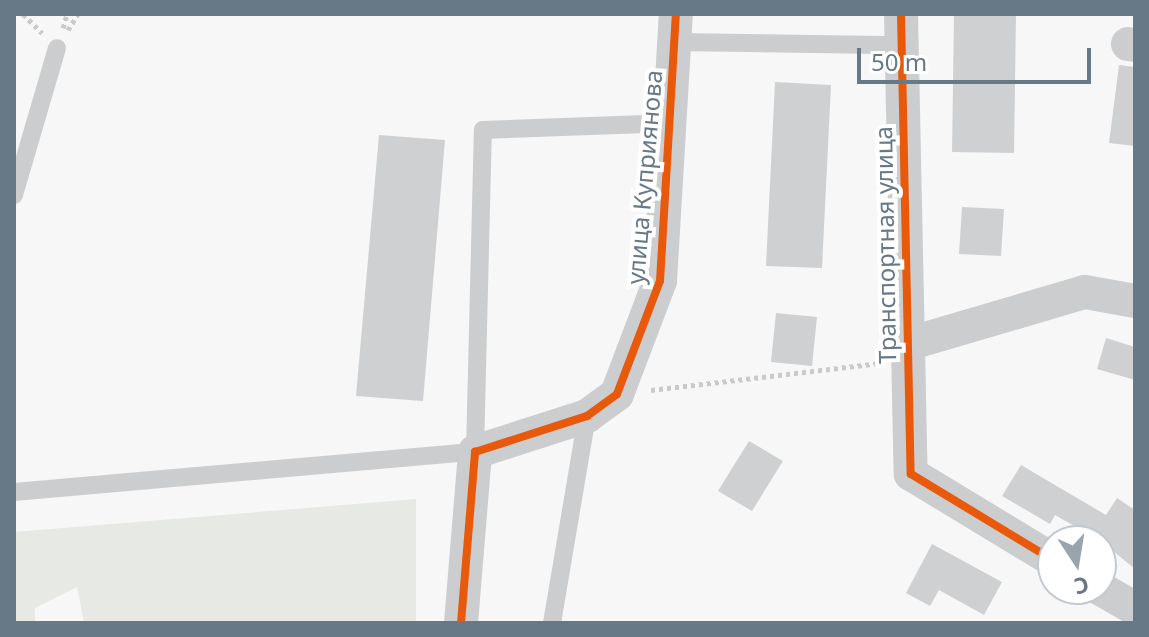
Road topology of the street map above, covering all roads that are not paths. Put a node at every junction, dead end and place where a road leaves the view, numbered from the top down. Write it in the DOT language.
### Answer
graph roads {
  1 [pos="675,28"];
  2 [pos="900,30"];
  3 [pos="57,48"];
  4 [pos="673,123"];
  5 [pos="14,195"];
  6 [pos="1135,301"];
  7 [pos="908,352"];
  8 [pos="587,416"];
  9 [pos="475,452"];
  10 [pos="14,492"];
  11 [pos="1037,550"];
  12 [pos="1117,598"];
  13 [pos="1135,609"];
  14 [pos="461,623"];
  15 [pos="552,623"];
  1 -- 2 [label="lane"];
  1 -- 4 [label="street, улица Куприянова"];
  2 -- 7 [label="street, Транспортная улица"];
  3 -- 5 [label="lane"];
  4 -- 8 [label="street, улица Куприянова"];
  4 -- 9 [label="lane"];
  6 -- 7 [label="street"];
  7 -- 11 [label="street, Транспортная улица"];
  8 -- 9 [label="street"];
  8 -- 15 [label="lane"];
  9 -- 10 [label="lane"];
  9 -- 14 [label="street"];
  12 -- 13 [label="street"];
}
